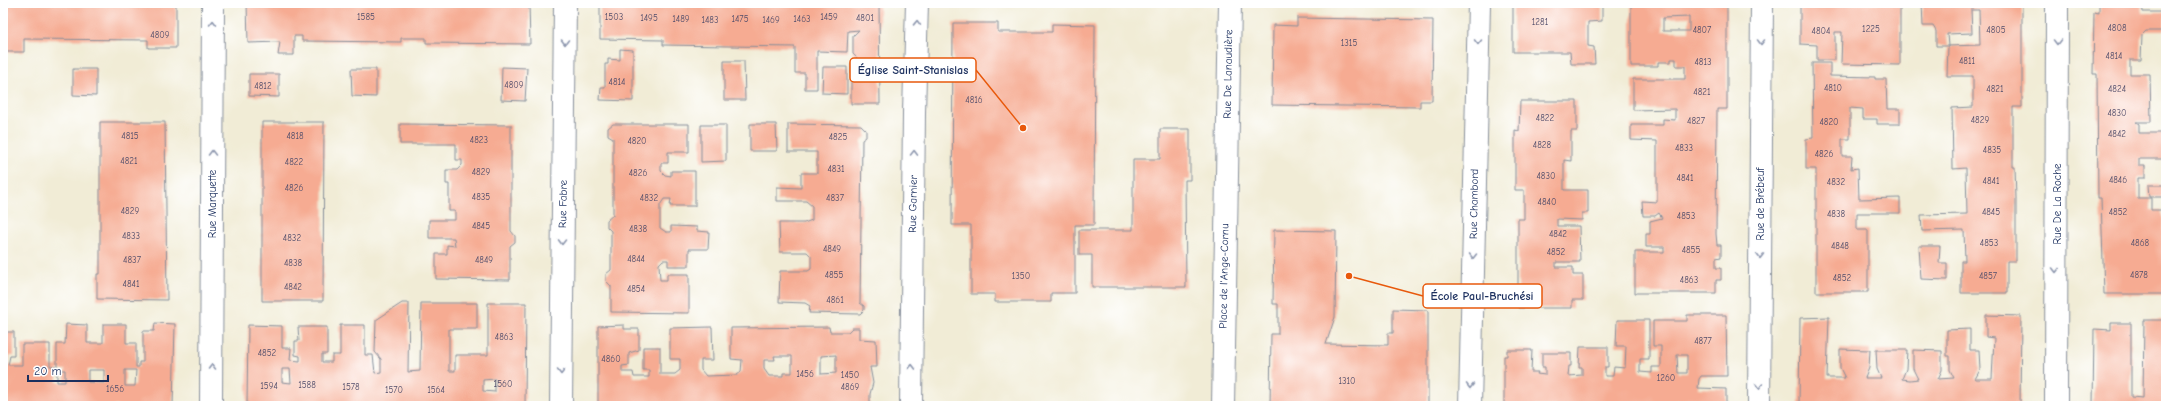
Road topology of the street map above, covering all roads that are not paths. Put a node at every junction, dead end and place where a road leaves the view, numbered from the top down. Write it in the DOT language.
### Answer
graph roads {
  1 [pos="213,3"];
  2 [pos="565,3"];
  3 [pos="918,3"];
  4 [pos="1230,3"];
  5 [pos="1479,3"];
  6 [pos="1762,3"];
  7 [pos="2057,3"];
  8 [pos="1227,145"];
  9 [pos="211,406"];
  10 [pos="561,406"];
  11 [pos="911,406"];
  12 [pos="1223,406"];
  13 [pos="1470,406"];
  14 [pos="1759,406"];
  15 [pos="2056,406"];
  9 -- 1 [label="street, Rue Marquette, one-way"];
  2 -- 10 [label="street, Rue Fabre, one-way"];
  11 -- 3 [label="street, Rue Garnier, one-way"];
  4 -- 8 [label="street, Rue De Lanaudière"];
  5 -- 13 [label="street, Rue Chambord, one-way"];
  6 -- 14 [label="street, Rue de Brébeuf, one-way"];
  7 -- 15 [label="street, Rue De La Roche, one-way"];
  8 -- 12 [label="street, Place de l'Ange-Cornu"];
}
